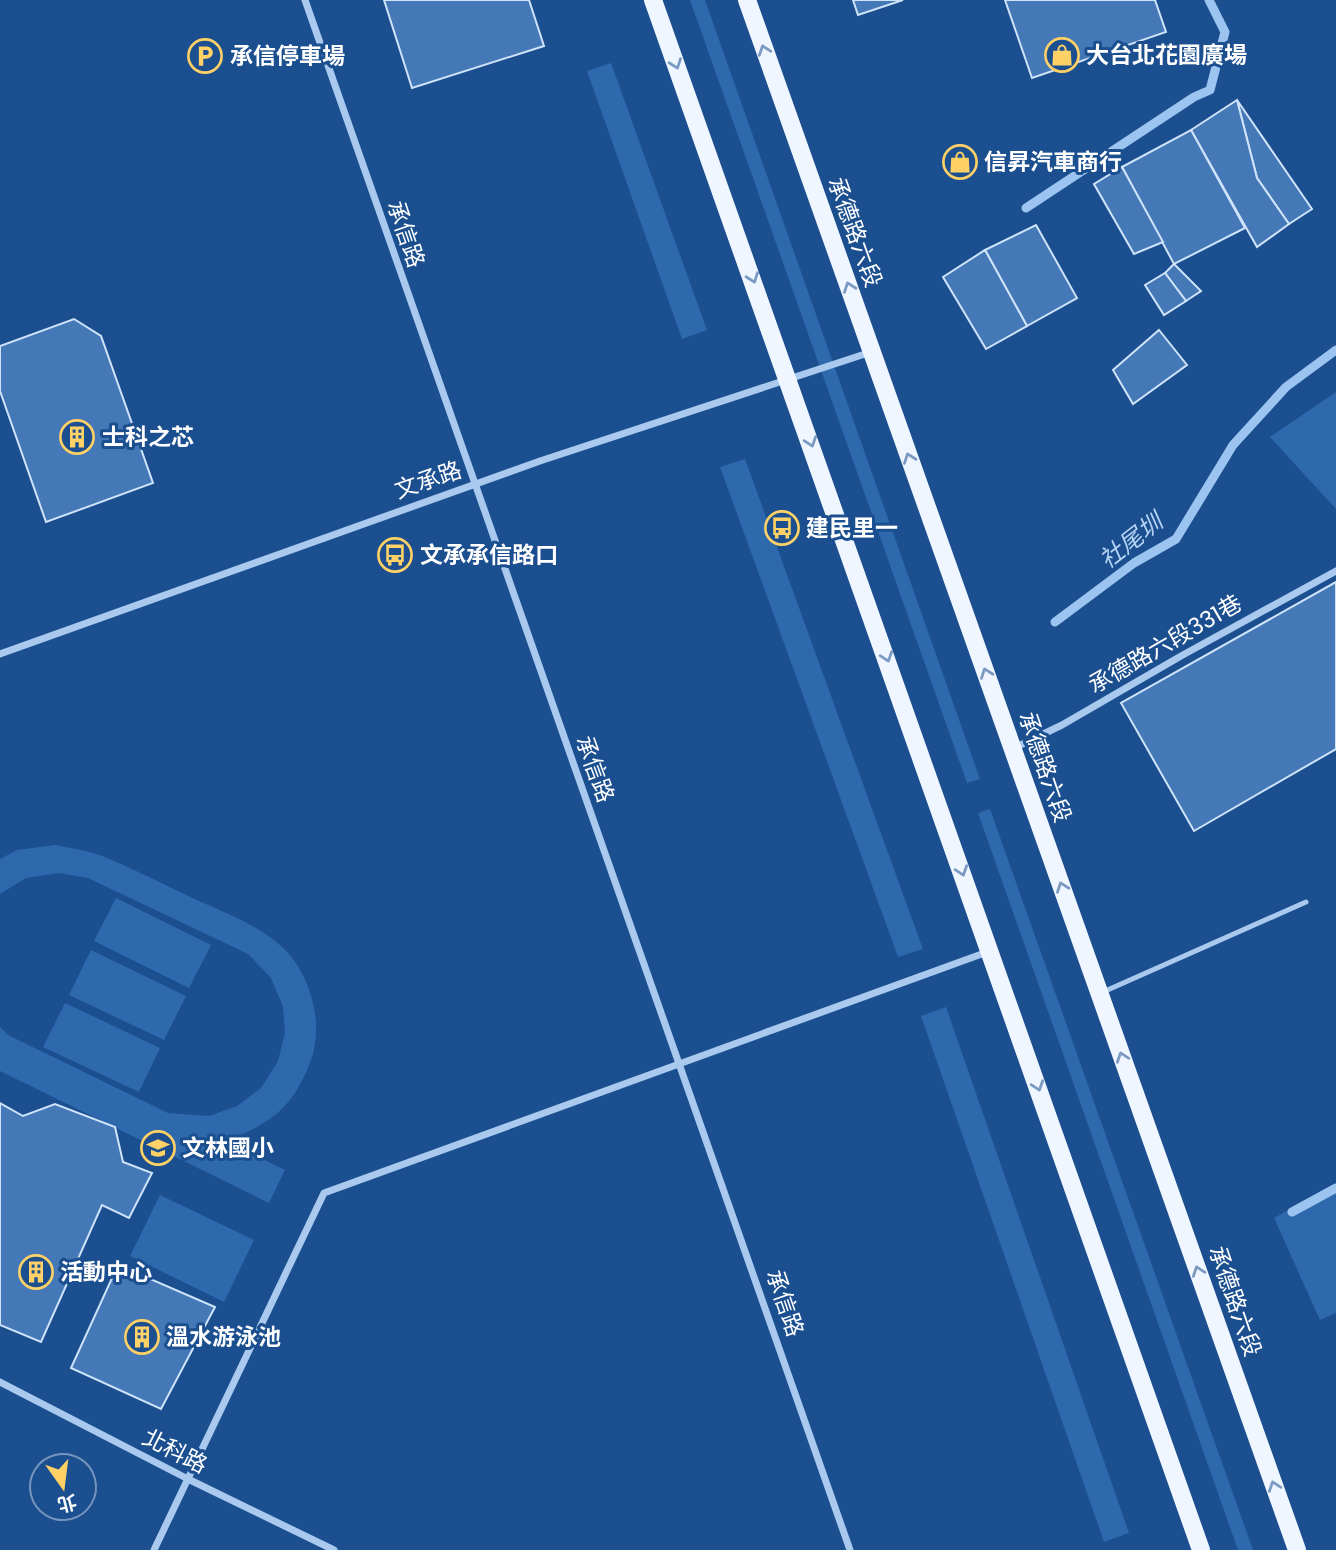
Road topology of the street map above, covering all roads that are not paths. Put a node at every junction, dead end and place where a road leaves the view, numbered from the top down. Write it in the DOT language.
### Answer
graph roads {
  1 [pos="304,0"];
  2 [pos="653,0"];
  3 [pos="747,0"];
  4 [pos="872,352"];
  5 [pos="788,378"];
  6 [pos="473,485"];
  7 [pos="1336,571"];
  8 [pos="0,654"];
  9 [pos="1013,748"];
  10 [pos="1306,902"];
  11 [pos="990,951"];
  12 [pos="1100,993"];
  13 [pos="681,1064"];
  14 [pos="0,1382"];
  15 [pos="188,1479"];
  16 [pos="1196,1549"];
  17 [pos="154,1550"];
  18 [pos="334,1550"];
  19 [pos="850,1550"];
  20 [pos="1297,1550"];
  1 -- 6 [label="street, 承信路"];
  2 -- 5 [label="main road, one-way"];
  4 -- 3 [label="main road, 承德路六段, one-way"];
  4 -- 5 [label="street, 文承路"];
  9 -- 4 [label="main road, 承德路六段, one-way"];
  5 -- 6 [label="street, 文承路"];
  5 -- 11 [label="main road, one-way"];
  6 -- 8 [label="street, 文承路"];
  6 -- 13 [label="street, 承信路"];
  7 -- 9 [label="street, 承德路六段331巷"];
  12 -- 9 [label="main road, 承德路六段, one-way"];
  10 -- 12 [label="lane"];
  11 -- 13 [label="street"];
  11 -- 16 [label="main road, one-way"];
  20 -- 12 [label="main road, 承德路六段, one-way"];
  13 -- 15 [label="street"];
  13 -- 19 [label="street, 承信路"];
  14 -- 15 [label="street, 北科路"];
  15 -- 17 [label="street"];
  15 -- 18 [label="street, 北科路"];
}
